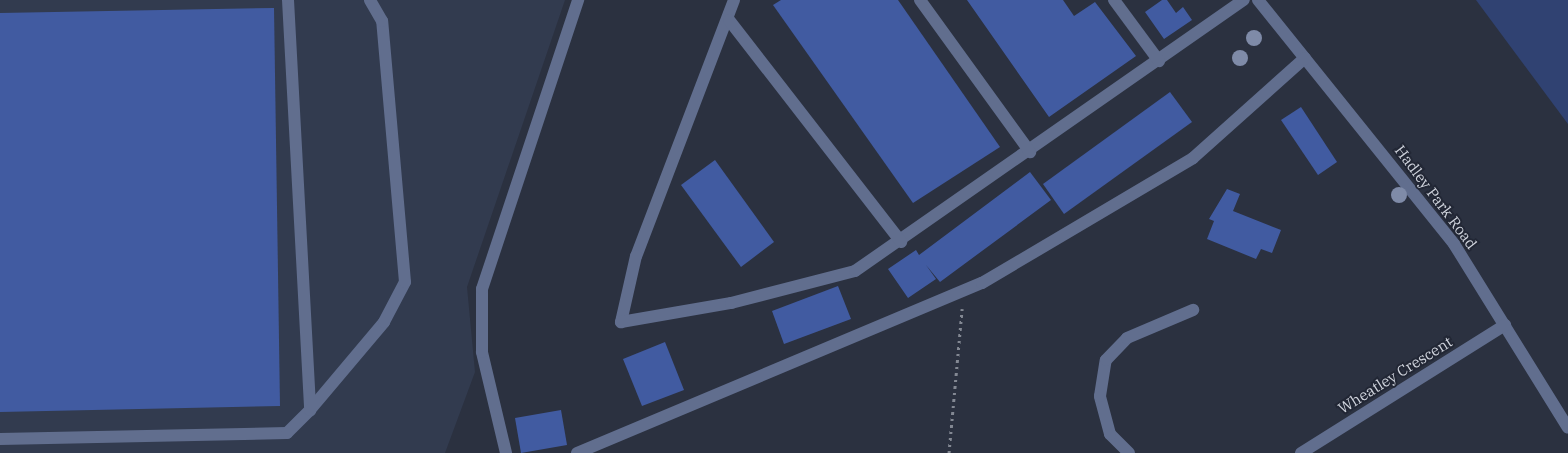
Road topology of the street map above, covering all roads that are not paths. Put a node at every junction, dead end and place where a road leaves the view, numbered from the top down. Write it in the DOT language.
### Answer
graph roads {
  1 [pos="288,0"];
  2 [pos="370,0"];
  3 [pos="578,0"];
  4 [pos="734,0"];
  5 [pos="920,0"];
  6 [pos="1114,0"];
  7 [pos="1244,0"];
  8 [pos="1258,0"];
  9 [pos="729,20"];
  10 [pos="1305,58"];
  11 [pos="1159,61"];
  12 [pos="1030,152"];
  13 [pos="901,242"];
  14 [pos="1193,310"];
  15 [pos="1505,325"];
  16 [pos="310,410"];
  17 [pos="1568,428"];
  18 [pos="0,439"];
  19 [pos="506,453"];
  20 [pos="577,453"];
  21 [pos="1129,453"];
  22 [pos="1301,453"];
  1 -- 16 [label="street"];
  2 -- 16 [label="street"];
  3 -- 19 [label="street"];
  4 -- 9 [label="street"];
  5 -- 12 [label="street"];
  6 -- 11 [label="street"];
  7 -- 11 [label="street"];
  8 -- 10 [label="street, Hadley Park Road"];
  9 -- 13 [label="street"];
  9 -- 13 [label="street"];
  10 -- 15 [label="street, Hadley Park Road"];
  10 -- 20 [label="street"];
  11 -- 12 [label="street"];
  12 -- 13 [label="street"];
  14 -- 21 [label="street"];
  15 -- 17 [label="street, Hadley Park Road"];
  15 -- 22 [label="street, Wheatley Crescent"];
  16 -- 18 [label="street"];
}
